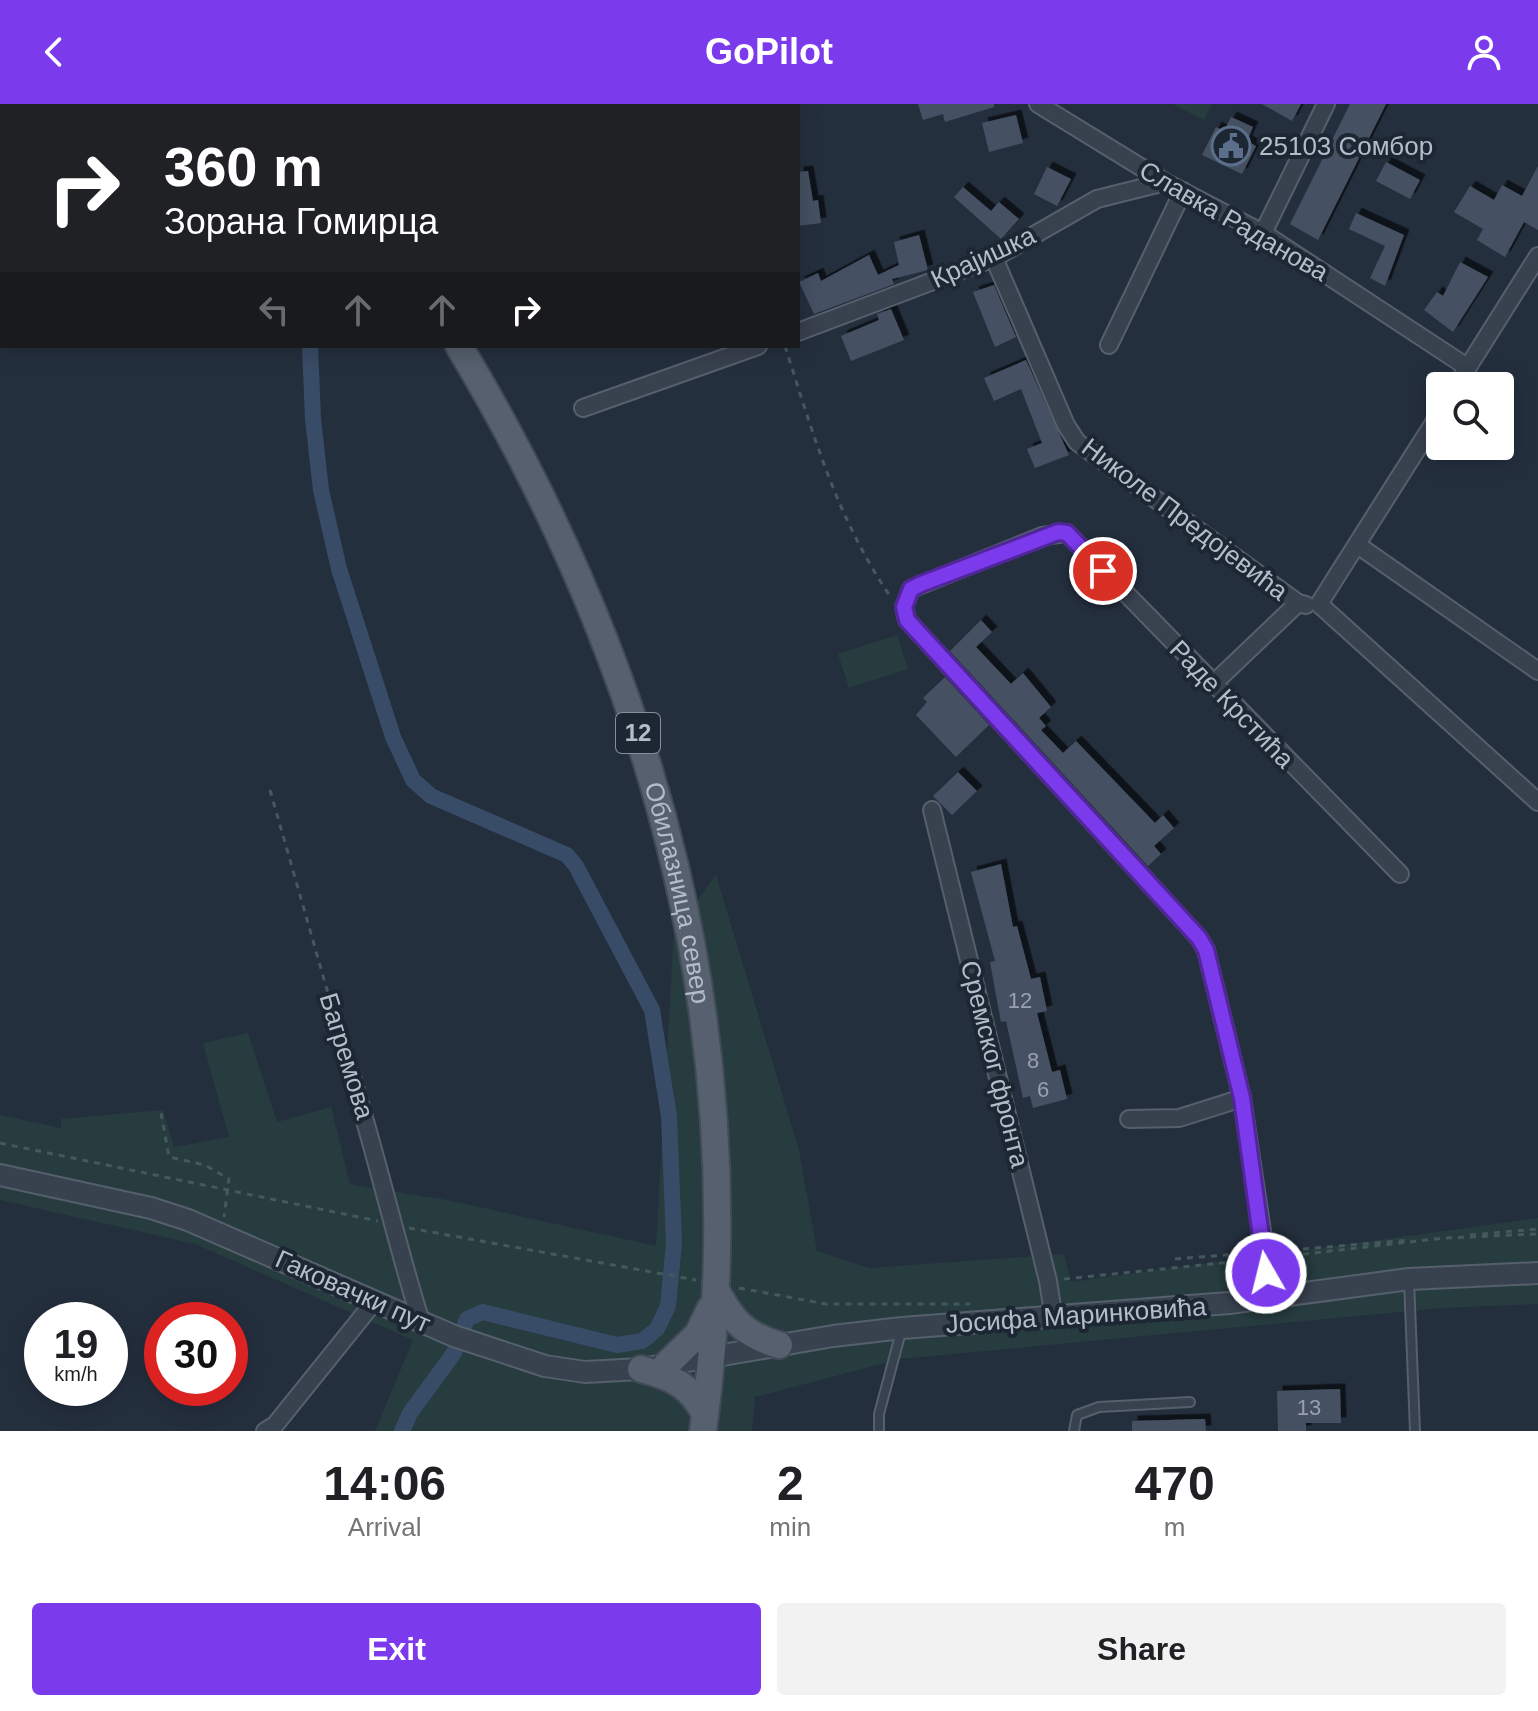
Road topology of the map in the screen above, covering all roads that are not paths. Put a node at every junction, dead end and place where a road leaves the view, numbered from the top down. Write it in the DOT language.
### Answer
graph roads {
  1 [pos="1038,104"];
  2 [pos="1326,104"];
  3 [pos="1165,182"];
  4 [pos="1183,191"];
  5 [pos="1263,233"];
  6 [pos="994,258"];
  7 [pos="1536,266"];
  8 [pos="800,329"];
  9 [pos="1109,345"];
  10 [pos="460,348"];
  11 [pos="752,348"];
  12 [pos="1467,367"];
  13 [pos="1464,372"];
  14 [pos="583,408"];
  15 [pos="1426,436"];
  16 [pos="1359,546"];
  17 [pos="1298,603"];
  18 [pos="1319,604"];
  19 [pos="1538,671"];
  20 [pos="1213,684"];
  21 [pos="1538,802"];
  22 [pos="932,810"];
  23 [pos="1400,874"];
  24 [pos="351,1074"];
  25 [pos="1242,1098"];
  26 [pos="1129,1119"];
  27 [pos="0,1175"];
  28 [pos="1538,1273"];
  29 [pos="1409,1279"];
  30 [pos="716,1287"];
  31 [pos="1272,1297"];
  32 [pos="374,1302"];
  33 [pos="1054,1319"];
  34 [pos="421,1322"];
  35 [pos="902,1328"];
  36 [pos="779,1345"];
  37 [pos="711,1358"];
  38 [pos="654,1367"];
  39 [pos="1190,1402"];
  40 [pos="704,1423"];
  41 [pos="265,1431"];
  42 [pos="879,1431"];
  43 [pos="1074,1431"];
  44 [pos="1415,1431"];
  1 -- 3 [label="street, Славка Раданова"];
  2 -- 5 [label="street"];
  3 -- 4 [label="street, Славка Раданова"];
  3 -- 6 [label="street, Крајишка"];
  4 -- 5 [label="street, Славка Раданова"];
  4 -- 9 [label="street"];
  5 -- 12 [label="street, Славка Раданова"];
  6 -- 8 [label="street, Крајишка"];
  6 -- 17 [label="street, Николе Предојевића"];
  7 -- 12 [label="street"];
  10 -- 30 [label="main road, Обилазница север / 12"];
  11 -- 14 [label="street"];
  12 -- 13 [label="street"];
  15 -- 16 [label="street"];
  16 -- 18 [label="street"];
  16 -- 19 [label="street"];
  17 -- 18 [label="street"];
  17 -- 20 [label="street"];
  18 -- 21 [label="street"];
  20 -- 23 [label="street, Раде Крстића"];
  20 -- 25 [label="street, Раде Крстића"];
  22 -- 33 [label="street, Сремског фронта"];
  24 -- 34 [label="street, Багремова"];
  25 -- 26 [label="street"];
  25 -- 31 [label="street"];
  27 -- 32 [label="street, Гаковачки пут"];
  28 -- 29 [label="street, Јосифа Маринковића"];
  29 -- 31 [label="street, Јосифа Маринковића"];
  29 -- 44 [label="lane"];
  30 -- 36 [label="main road"];
  30 -- 37 [label="main road, Обилазница север / 12"];
  30 -- 38 [label="main road"];
  31 -- 33 [label="street, Јосифа Маринковића"];
  32 -- 34 [label="street, Гаковачки пут"];
  32 -- 41 [label="street"];
  33 -- 35 [label="street, Јосифа Маринковића"];
  34 -- 38 [label="street, Гаковачки пут"];
  35 -- 36 [label="street, Јосифа Маринковића"];
  35 -- 42 [label="lane"];
  36 -- 37 [label="street, Јосифа Маринковића"];
  37 -- 38 [label="street, Гаковачки пут"];
  37 -- 40 [label="main road, Обилазница север / 12"];
  38 -- 40 [label="main road"];
  39 -- 43 [label="lane"];
}
